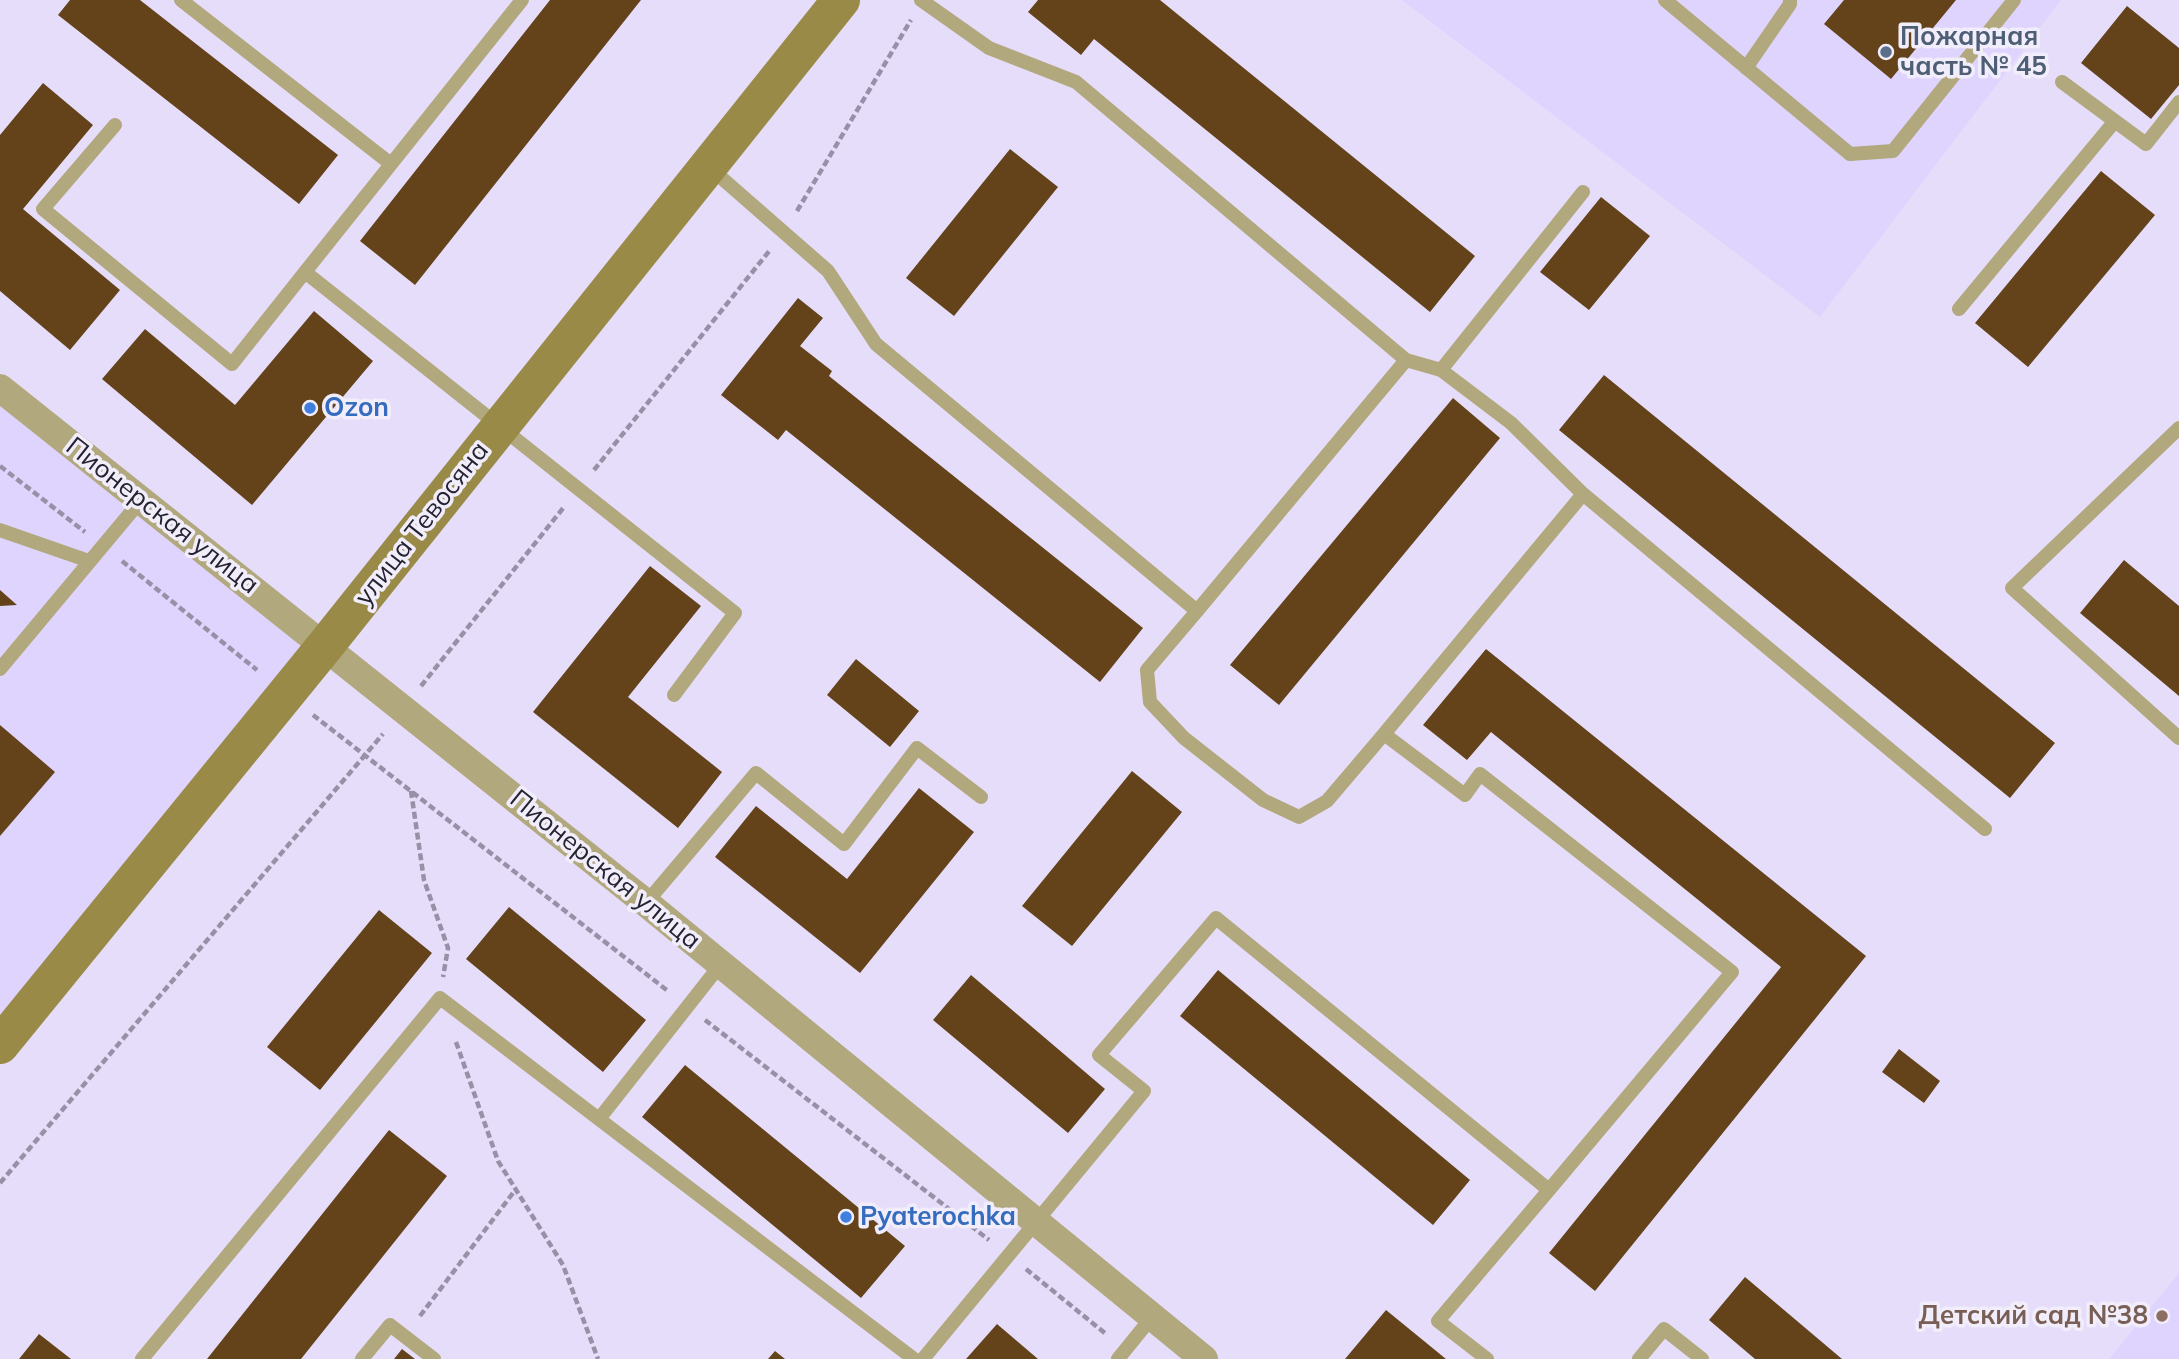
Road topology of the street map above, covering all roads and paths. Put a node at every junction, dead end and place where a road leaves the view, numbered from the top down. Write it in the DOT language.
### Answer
graph roads {
  1 [pos="181,0"];
  2 [pos="522,0"];
  3 [pos="841,0"];
  4 [pos="1665,0"];
  5 [pos="1790,0"];
  6 [pos="2014,0"];
  7 [pos="922,1"];
  8 [pos="1746,68"];
  9 [pos="2063,82"];
  10 [pos="2179,102"];
  11 [pos="2115,121"];
  12 [pos="115,125"];
  13 [pos="391,164"];
  14 [pos="708,166"];
  15 [pos="1583,192"];
  16 [pos="783,233"];
  17 [pos="305,272"];
  18 [pos="1959,309"];
  19 [pos="1406,360"];
  20 [pos="1441,370"];
  21 [pos="0,388"];
  22 [pos="500,425"];
  23 [pos="2179,428"];
  24 [pos="0,466"];
  25 [pos="579,488"];
  26 [pos="1583,495"];
  27 [pos="142,499"];
  28 [pos="0,530"];
  29 [pos="103,545"];
  30 [pos="89,561"];
  31 [pos="1197,611"];
  32 [pos="325,646"];
  33 [pos="0,669"];
  34 [pos="285,692"];
  35 [pos="674,695"];
  36 [pos="404,708"];
  37 [pos="1384,734"];
  38 [pos="2179,738"];
  39 [pos="366,755"];
  40 [pos="410,790"];
  41 [pos="981,797"];
  42 [pos="1985,829"];
  43 [pos="646,904"];
  44 [pos="721,964"];
  45 [pos="440,998"];
  46 [pos="687,1007"];
  47 [pos="0,1045"];
  48 [pos="599,1119"];
  49 [pos="0,1183"];
  50 [pos="516,1189"];
  51 [pos="1549,1190"];
  52 [pos="1036,1222"];
  53 [pos="1009,1255"];
  54 [pos="1152,1317"];
  55 [pos="404,1336"];
  56 [pos="1122,1354"];
  57 [pos="142,1359"];
  58 [pos="362,1359"];
  59 [pos="434,1359"];
  60 [pos="598,1359"];
  61 [pos="914,1359"];
  62 [pos="923,1359"];
  63 [pos="1204,1359"];
  64 [pos="1487,1359"];
  65 [pos="1639,1359"];
  66 [pos="1702,1359"];
  1 -- 13 [label="lane"];
  2 -- 13 [label="lane"];
  3 -- 14 [label="main road, улица Тевосяна"];
  4 -- 8 [label="lane"];
  5 -- 8 [label="lane"];
  6 -- 8 [label="lane"];
  7 -- 16 [label="path"];
  7 -- 19 [label="lane"];
  9 -- 11 [label="lane"];
  10 -- 11 [label="lane"];
  11 -- 18 [label="lane"];
  12 -- 17 [label="lane"];
  13 -- 17 [label="lane"];
  14 -- 16 [label="lane"];
  14 -- 22 [label="main road, улица Тевосяна"];
  15 -- 20 [label="lane"];
  16 -- 25 [label="path"];
  16 -- 31 [label="lane"];
  17 -- 22 [label="lane"];
  19 -- 20 [label="lane"];
  19 -- 31 [label="lane"];
  20 -- 26 [label="lane"];
  21 -- 27 [label="street, Пионерская улица"];
  22 -- 25 [label="lane"];
  22 -- 32 [label="main road, улица Тевосяна"];
  23 -- 38 [label="lane"];
  24 -- 29 [label="path"];
  25 -- 35 [label="lane"];
  25 -- 36 [label="path"];
  26 -- 37 [label="lane"];
  26 -- 42 [label="lane"];
  27 -- 29 [label="lane"];
  27 -- 32 [label="street, Пионерская улица"];
  28 -- 30 [label="lane"];
  29 -- 30 [label="lane"];
  29 -- 34 [label="path"];
  30 -- 33 [label="lane"];
  31 -- 37 [label="lane"];
  32 -- 34 [label="main road, улица Тевосяна"];
  32 -- 36 [label="street, Пионерская улица"];
  34 -- 39 [label="path"];
  34 -- 47 [label="main road, улица Тевосяна"];
  36 -- 39 [label="path"];
  36 -- 43 [label="street, Пионерская улица"];
  37 -- 51 [label="lane"];
  39 -- 40 [label="path"];
  39 -- 49 [label="path"];
  40 -- 45 [label="path"];
  40 -- 46 [label="path"];
  41 -- 43 [label="lane"];
  43 -- 44 [label="street, Пионерская улица"];
  44 -- 46 [label="lane"];
  44 -- 52 [label="street, Пионерская улица"];
  45 -- 48 [label="lane"];
  45 -- 50 [label="path"];
  45 -- 57 [label="lane"];
  46 -- 48 [label="lane"];
  46 -- 53 [label="path"];
  48 -- 61 [label="lane"];
  50 -- 55 [label="path"];
  50 -- 60 [label="path"];
  51 -- 52 [label="lane"];
  51 -- 64 [label="lane"];
  52 -- 53 [label="lane"];
  52 -- 54 [label="street, Пионерская улица"];
  53 -- 56 [label="path"];
  53 -- 62 [label="lane"];
  54 -- 56 [label="lane"];
  54 -- 63 [label="street, Пионерская улица"];
  55 -- 58 [label="lane"];
  55 -- 59 [label="lane"];
  65 -- 66 [label="lane"];
}
